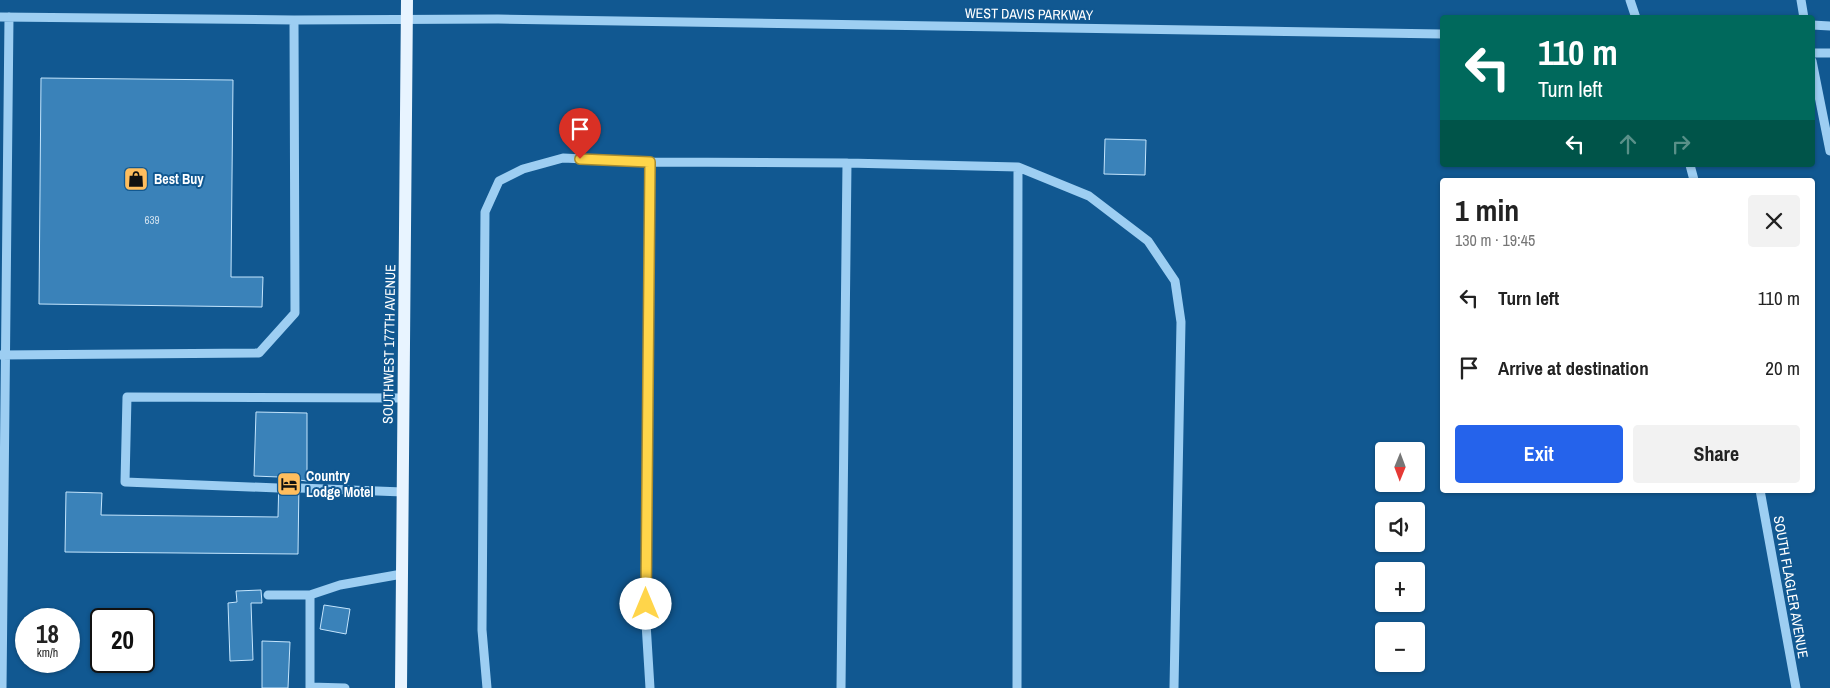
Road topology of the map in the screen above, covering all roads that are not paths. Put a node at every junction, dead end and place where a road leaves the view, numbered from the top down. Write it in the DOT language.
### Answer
graph roads {
  1 [pos="407,0"];
  2 [pos="1630,0"];
  3 [pos="1801,0"];
  4 [pos="1635,15"];
  5 [pos="1804,15"];
  6 [pos="5,17"];
  7 [pos="294,20"];
  8 [pos="406,20"];
  9 [pos="1815,26"];
  10 [pos="1830,26"];
  11 [pos="1440,34"];
  12 [pos="1815,53"];
  13 [pos="1830,53"];
  14 [pos="1815,76"];
  15 [pos="4,109"];
  16 [pos="1830,152"];
  17 [pos="650,162"];
  18 [pos="847,163"];
  19 [pos="1018,167"];
  20 [pos="3,355"];
  21 [pos="404,398"];
  22 [pos="278,488"];
  23 [pos="299,488"];
  24 [pos="403,492"];
  25 [pos="1761,493"];
  26 [pos="402,574"];
  27 [pos="268,595"];
  28 [pos="310,595"];
  29 [pos="2,688"];
  30 [pos="346,688"];
  31 [pos="401,688"];
  32 [pos="487,688"];
  33 [pos="650,688"];
  34 [pos="842,688"];
  35 [pos="1017,688"];
  36 [pos="1174,688"];
  37 [pos="1796,688"];
  1 -- 8 [label="main road, SOUTHWEST 177TH AVENUE"];
  2 -- 4 [label="street"];
  3 -- 5 [label="street"];
  6 -- 7 [label="street, WEST DAVIS PARKWAY"];
  6 -- 15 [label="street"];
  7 -- 8 [label="street, WEST DAVIS PARKWAY"];
  7 -- 20 [label="street"];
  8 -- 11 [label="street, WEST DAVIS PARKWAY"];
  8 -- 21 [label="main road, SOUTHWEST 177TH AVENUE"];
  9 -- 10 [label="street"];
  12 -- 13 [label="street"];
  14 -- 16 [label="street"];
  15 -- 20 [label="street"];
  17 -- 18 [label="street"];
  17 -- 32 [label="street"];
  17 -- 33 [label="street"];
  18 -- 19 [label="street"];
  18 -- 34 [label="street"];
  19 -- 35 [label="street"];
  19 -- 36 [label="street"];
  20 -- 29 [label="street"];
  21 -- 22 [label="street"];
  21 -- 24 [label="main road, SOUTHWEST 177TH AVENUE"];
  23 -- 24 [label="street"];
  24 -- 26 [label="main road, SOUTHWEST 177TH AVENUE"];
  25 -- 37 [label="street, SOUTH FLAGLER AVENUE"];
  26 -- 28 [label="street"];
  26 -- 31 [label="main road, SOUTHWEST 177TH AVENUE"];
  27 -- 28 [label="street"];
  28 -- 30 [label="street"];
}
